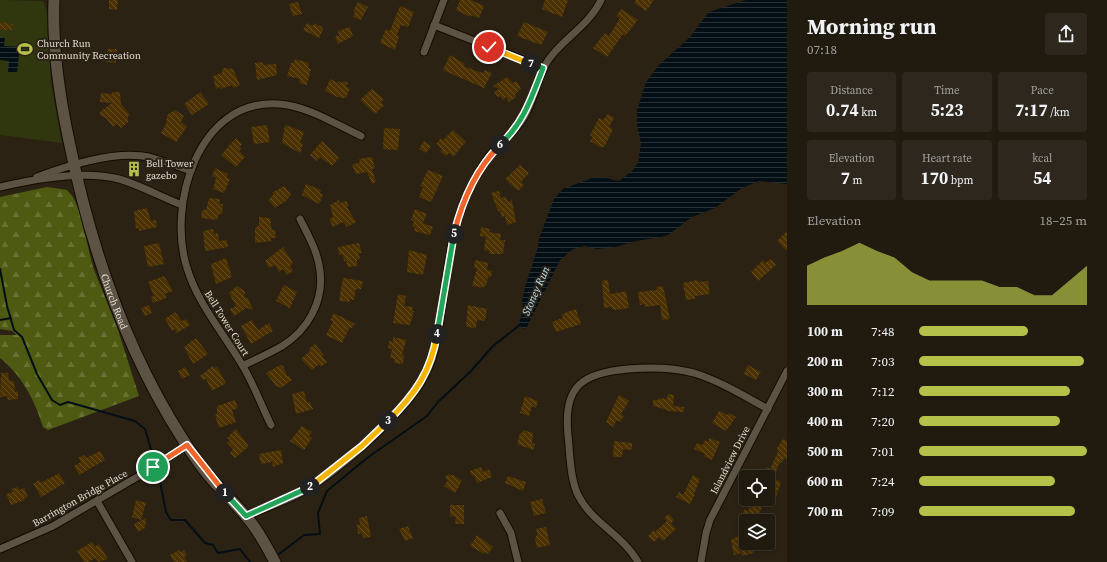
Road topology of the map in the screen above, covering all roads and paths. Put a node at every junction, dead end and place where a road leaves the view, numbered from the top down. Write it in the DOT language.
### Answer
graph roads {
  1 [pos="54,0"];
  2 [pos="444,0"];
  3 [pos="601,0"];
  4 [pos="434,25"];
  5 [pos="424,52"];
  6 [pos="543,68"];
  7 [pos="361,136"];
  8 [pos="74,163"];
  9 [pos="191,171"];
  10 [pos="76,176"];
  11 [pos="26,181"];
  12 [pos="0,187"];
  13 [pos="182,205"];
  14 [pos="300,219"];
  15 [pos="242,364"];
  16 [pos="787,371"];
  17 [pos="768,409"];
  18 [pos="271,425"];
  19 [pos="187,445"];
  20 [pos="97,501"];
  21 [pos="500,513"];
  22 [pos="246,516"];
  23 [pos="0,549"];
  24 [pos="132,562"];
  25 [pos="275,562"];
  26 [pos="518,562"];
  27 [pos="638,562"];
  28 [pos="701,562"];
  1 -- 8 [label="main road, Church Road"];
  2 -- 4 [label="street"];
  3 -- 6 [label="street"];
  4 -- 5 [label="street"];
  4 -- 6 [label="street"];
  6 -- 22 [label="street"];
  7 -- 9 [label="street, Bell Tower Court"];
  8 -- 9 [label="street"];
  8 -- 10 [label="main road, Church Road"];
  8 -- 11 [label="street"];
  9 -- 13 [label="street, Bell Tower Court"];
  10 -- 11 [label="street"];
  10 -- 13 [label="street"];
  10 -- 19 [label="main road, Church Road"];
  11 -- 12 [label="street"];
  13 -- 15 [label="street, Bell Tower Court"];
  14 -- 15 [label="street"];
  15 -- 18 [label="street, Bell Tower Court"];
  16 -- 17 [label="street, Islandview Drive"];
  17 -- 27 [label="street"];
  17 -- 28 [label="street, Islandview Drive"];
  19 -- 20 [label="street, Barrington Bridge Place"];
  19 -- 22 [label="main road, Church Road"];
  20 -- 23 [label="street, Barrington Bridge Place"];
  20 -- 24 [label="street"];
  21 -- 26 [label="street"];
  22 -- 25 [label="main road, Church Road"];
}
